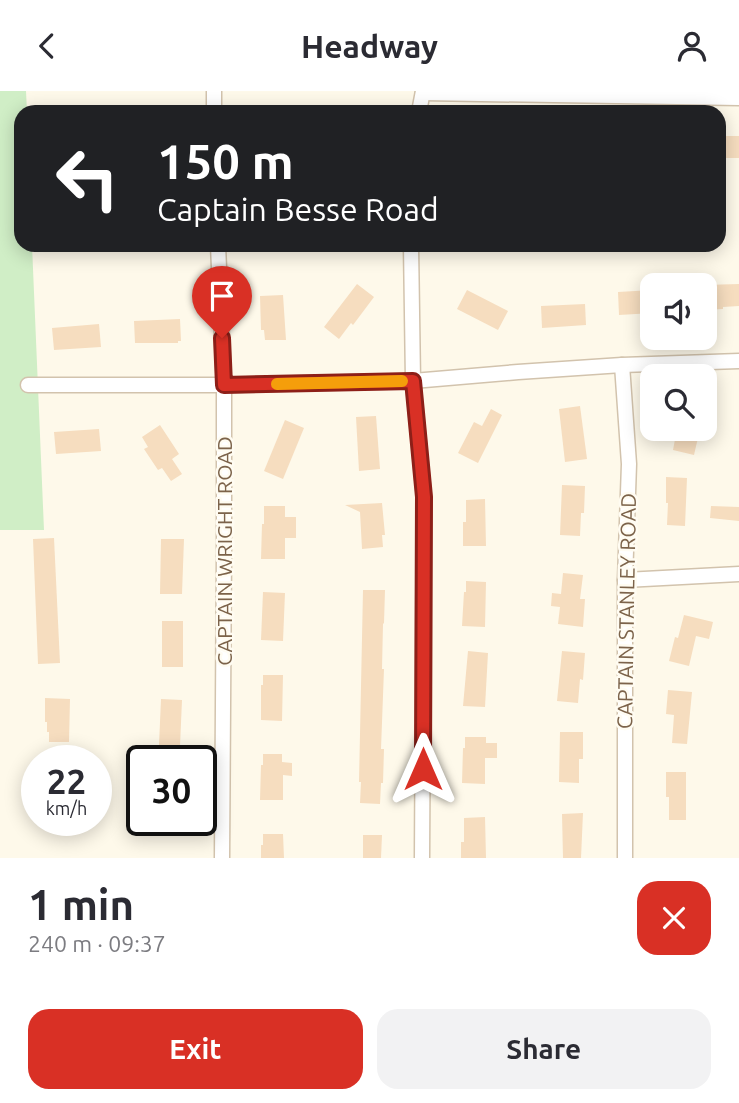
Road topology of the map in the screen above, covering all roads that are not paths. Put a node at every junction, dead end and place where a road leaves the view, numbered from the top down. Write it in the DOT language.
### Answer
graph roads {
  1 [pos="423,92"];
  2 [pos="739,98"];
  3 [pos="218,252"];
  4 [pos="411,252"];
  5 [pos="739,361"];
  6 [pos="622,365"];
  7 [pos="413,381"];
  8 [pos="28,385"];
  9 [pos="224,385"];
  10 [pos="739,574"];
  11 [pos="625,580"];
  12 [pos="222,858"];
  13 [pos="422,858"];
  14 [pos="625,858"];
  1 -- 2 [label="street"];
  3 -- 9 [label="street, CAPTAIN WRIGHT ROAD"];
  4 -- 7 [label="street"];
  5 -- 6 [label="street"];
  6 -- 7 [label="street"];
  6 -- 11 [label="street, CAPTAIN STANLEY ROAD"];
  7 -- 9 [label="street"];
  7 -- 13 [label="street"];
  8 -- 9 [label="street"];
  9 -- 12 [label="street, CAPTAIN WRIGHT ROAD"];
  10 -- 11 [label="street"];
  11 -- 14 [label="street, CAPTAIN STANLEY ROAD"];
}
